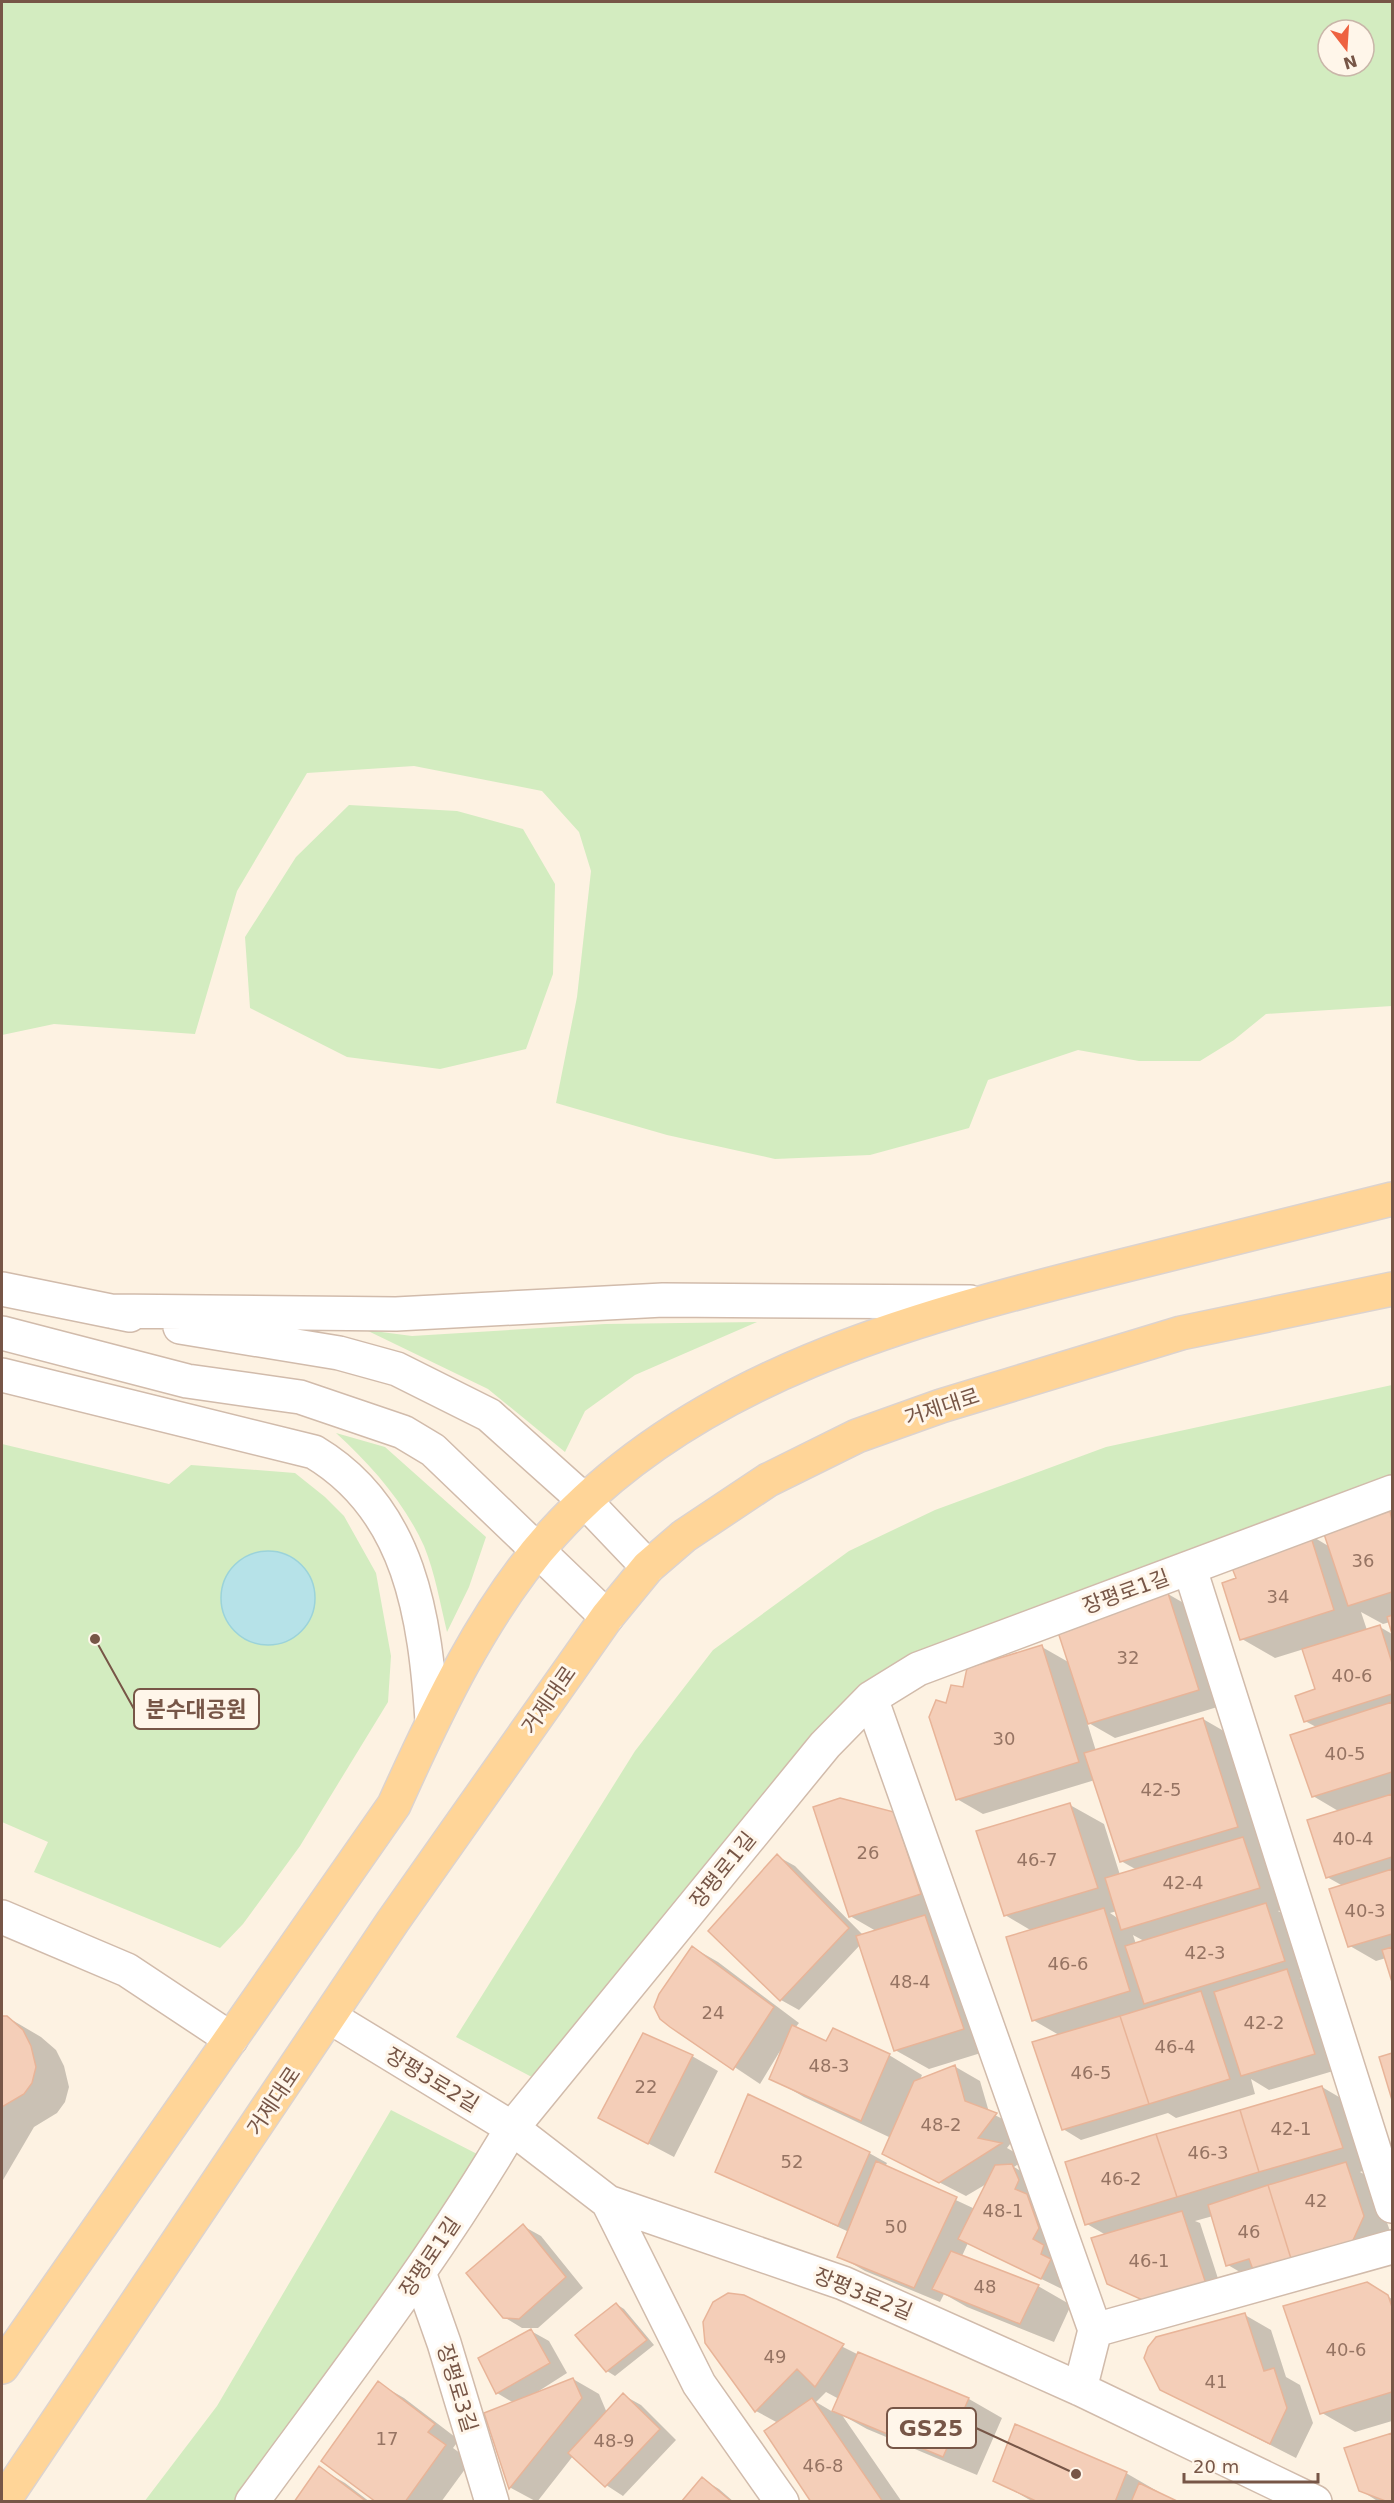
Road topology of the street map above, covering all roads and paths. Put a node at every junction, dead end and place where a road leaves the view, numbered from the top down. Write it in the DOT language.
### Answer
graph roads {
  1 [pos="1392,1200"];
  2 [pos="2,1289"];
  3 [pos="1392,1289"];
  4 [pos="981,1301"];
  5 [pos="110,1311"];
  6 [pos="2,1334"];
  7 [pos="2,1375"];
  8 [pos="1392,1492"];
  9 [pos="585,1501"];
  10 [pos="538,1551"];
  11 [pos="648,1567"];
  12 [pos="1190,1569"];
  13 [pos="607,1617"];
  14 [pos="871,1698"];
  15 [pos="432,1721"];
  16 [pos="2,1917"];
  17 [pos="330,2017"];
  18 [pos="231,2039"];
  19 [pos="512,2128"];
  20 [pos="608,2202"];
  21 [pos="1392,2206"];
  22 [pos="1392,2247"];
  23 [pos="420,2275"];
  24 [pos="1095,2330"];
  25 [pos="2,2367"];
  26 [pos="1080,2389"];
  27 [pos="3,2502"];
  28 [pos="252,2502"];
  29 [pos="492,2502"];
  30 [pos="782,2502"];
  31 [pos="1315,2502"];
  1 -- 4 [label="main road"];
  2 -- 5 [label="street"];
  3 -- 11 [label="main road, 거제대로"];
  4 -- 5 [label="street"];
  4 -- 9 [label="main road"];
  5 -- 9 [label="street"];
  6 -- 10 [label="street"];
  7 -- 15 [label="street"];
  8 -- 12 [label="street, 장평로1길"];
  9 -- 10 [label="main road"];
  9 -- 11 [label="street"];
  10 -- 13 [label="street"];
  10 -- 15 [label="main road"];
  11 -- 13 [label="main road, 거제대로"];
  12 -- 14 [label="street, 장평로1길"];
  12 -- 21 [label="street"];
  13 -- 17 [label="main road, 거제대로"];
  14 -- 19 [label="street, 장평로1길"];
  14 -- 24 [label="street"];
  15 -- 18 [label="main road"];
  16 -- 18 [label="street"];
  17 -- 19 [label="street, 장평3로2길"];
  17 -- 27 [label="main road, 거제대로"];
  18 -- 25 [label="main road"];
  19 -- 20 [label="street, 장평3로2길"];
  19 -- 23 [label="street, 장평로1길"];
  20 -- 26 [label="street, 장평3로2길"];
  20 -- 30 [label="street"];
  22 -- 24 [label="street"];
  23 -- 28 [label="street, 장평로1길"];
  23 -- 29 [label="street, 장평로3길"];
  24 -- 26 [label="street"];
  26 -- 31 [label="street, 장평3로2길"];
}
